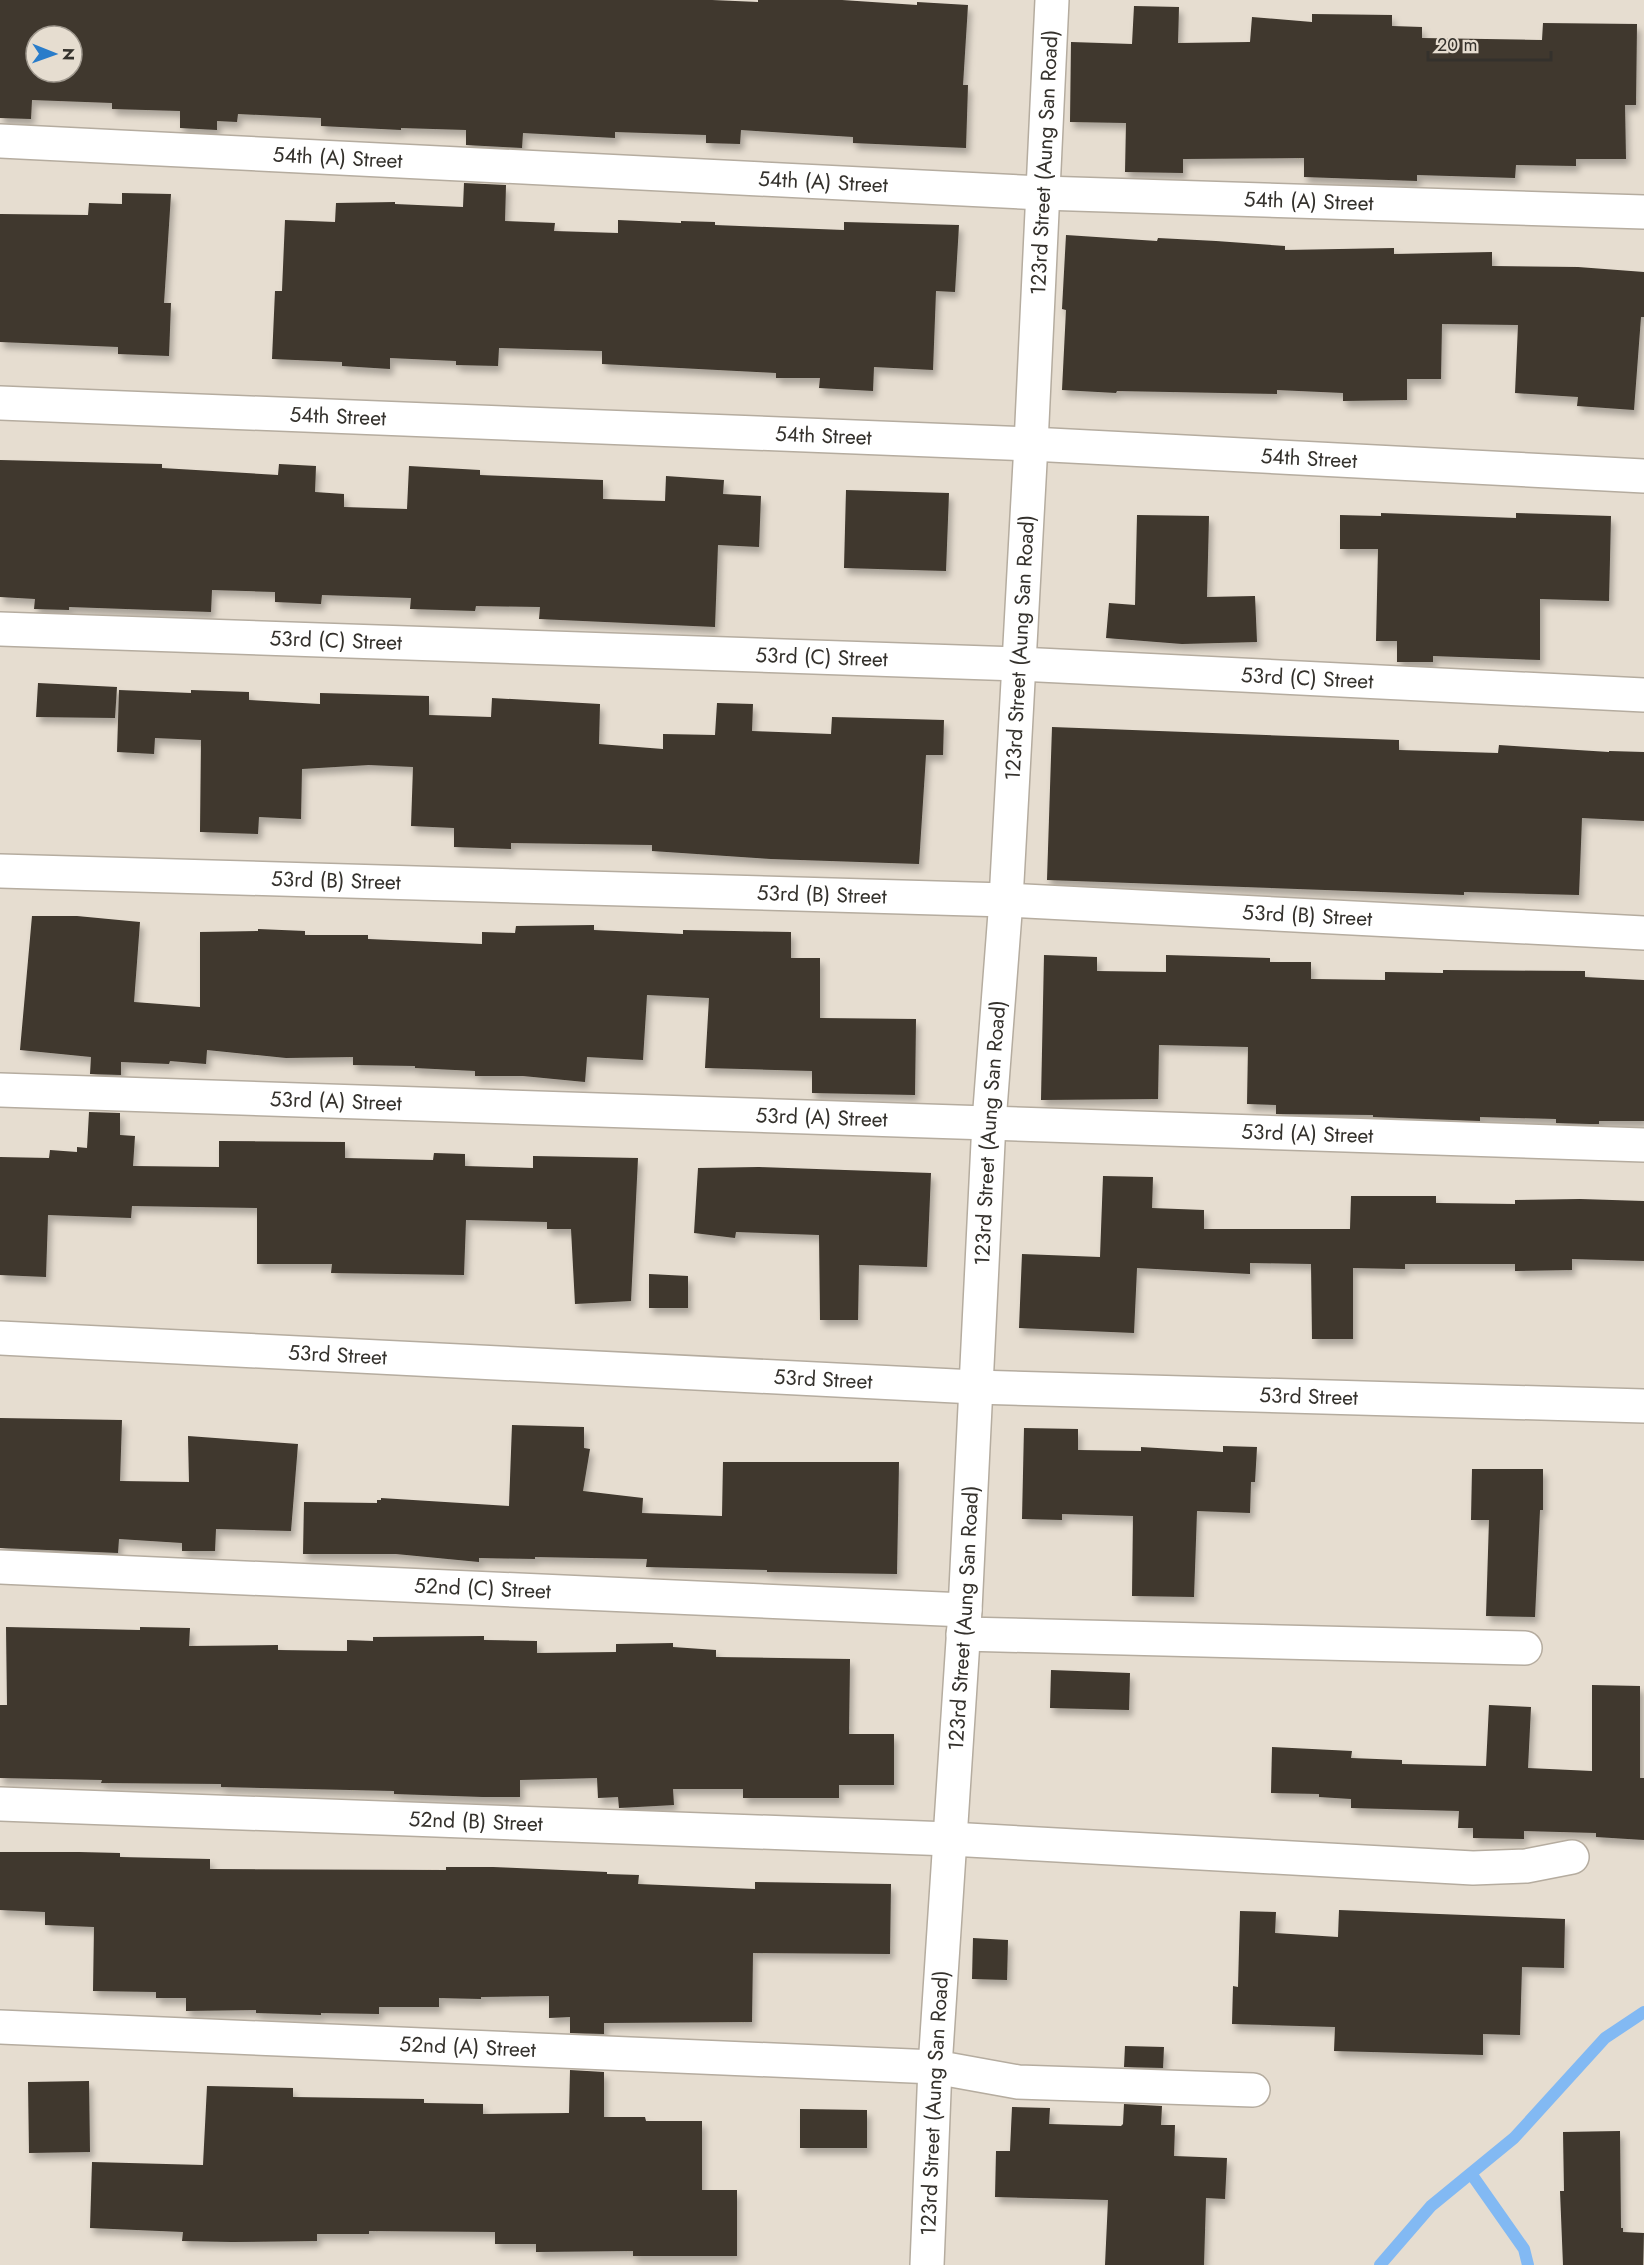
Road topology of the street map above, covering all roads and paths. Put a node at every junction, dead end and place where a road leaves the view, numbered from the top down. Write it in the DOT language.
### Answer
graph roads {
  1 [pos="1052,0"];
  2 [pos="0,141"];
  3 [pos="1042,193"];
  4 [pos="1644,213"];
  5 [pos="0,403"];
  6 [pos="1031,444"];
  7 [pos="1644,476"];
  8 [pos="0,629"];
  9 [pos="1019,664"];
  10 [pos="1644,695"];
  11 [pos="0,871"];
  12 [pos="1006,900"];
  13 [pos="1644,933"];
  14 [pos="0,1090"];
  15 [pos="989,1122"];
  16 [pos="1644,1145"];
  17 [pos="0,1338"];
  18 [pos="975,1387"];
  19 [pos="1644,1406"];
  20 [pos="0,1567"];
  21 [pos="964,1622"];
  22 [pos="1525,1648"];
  23 [pos="0,1804"];
  24 [pos="950,1839"];
  25 [pos="1572,1857"];
  26 [pos="0,2027"];
  27 [pos="935,2067"];
  28 [pos="1253,2090"];
  29 [pos="927,2265"];
  1 -- 3 [label="street, 123rd Street (Aung San Road)"];
  2 -- 3 [label="street, 54th (A) Street"];
  3 -- 4 [label="street, 54th (A) Street"];
  3 -- 6 [label="street, 123rd Street (Aung San Road)"];
  5 -- 6 [label="street, 54th Street"];
  6 -- 7 [label="street, 54th Street"];
  6 -- 9 [label="street, 123rd Street (Aung San Road)"];
  8 -- 9 [label="street, 53rd (C) Street"];
  9 -- 10 [label="street, 53rd (C) Street"];
  9 -- 12 [label="street, 123rd Street (Aung San Road)"];
  11 -- 12 [label="street, 53rd (B) Street"];
  12 -- 13 [label="street, 53rd (B) Street"];
  12 -- 15 [label="street, 123rd Street (Aung San Road)"];
  14 -- 15 [label="street, 53rd (A) Street"];
  15 -- 16 [label="street, 53rd (A) Street"];
  15 -- 18 [label="street, 123rd Street (Aung San Road)"];
  17 -- 18 [label="street, 53rd Street"];
  18 -- 19 [label="street, 53rd Street"];
  18 -- 21 [label="street, 123rd Street (Aung San Road)"];
  20 -- 21 [label="street, 52nd (C) Street"];
  21 -- 22 [label="street, 52nd (C) Street"];
  21 -- 24 [label="street, 123rd Street (Aung San Road)"];
  23 -- 24 [label="street, 52nd (B) Street"];
  24 -- 25 [label="street, 52nd (B) Street"];
  24 -- 27 [label="street, 123rd Street (Aung San Road)"];
  26 -- 27 [label="street, 52nd (A) Street"];
  27 -- 28 [label="street, 52nd (A) Street"];
  27 -- 29 [label="street, 123rd Street (Aung San Road)"];
}
